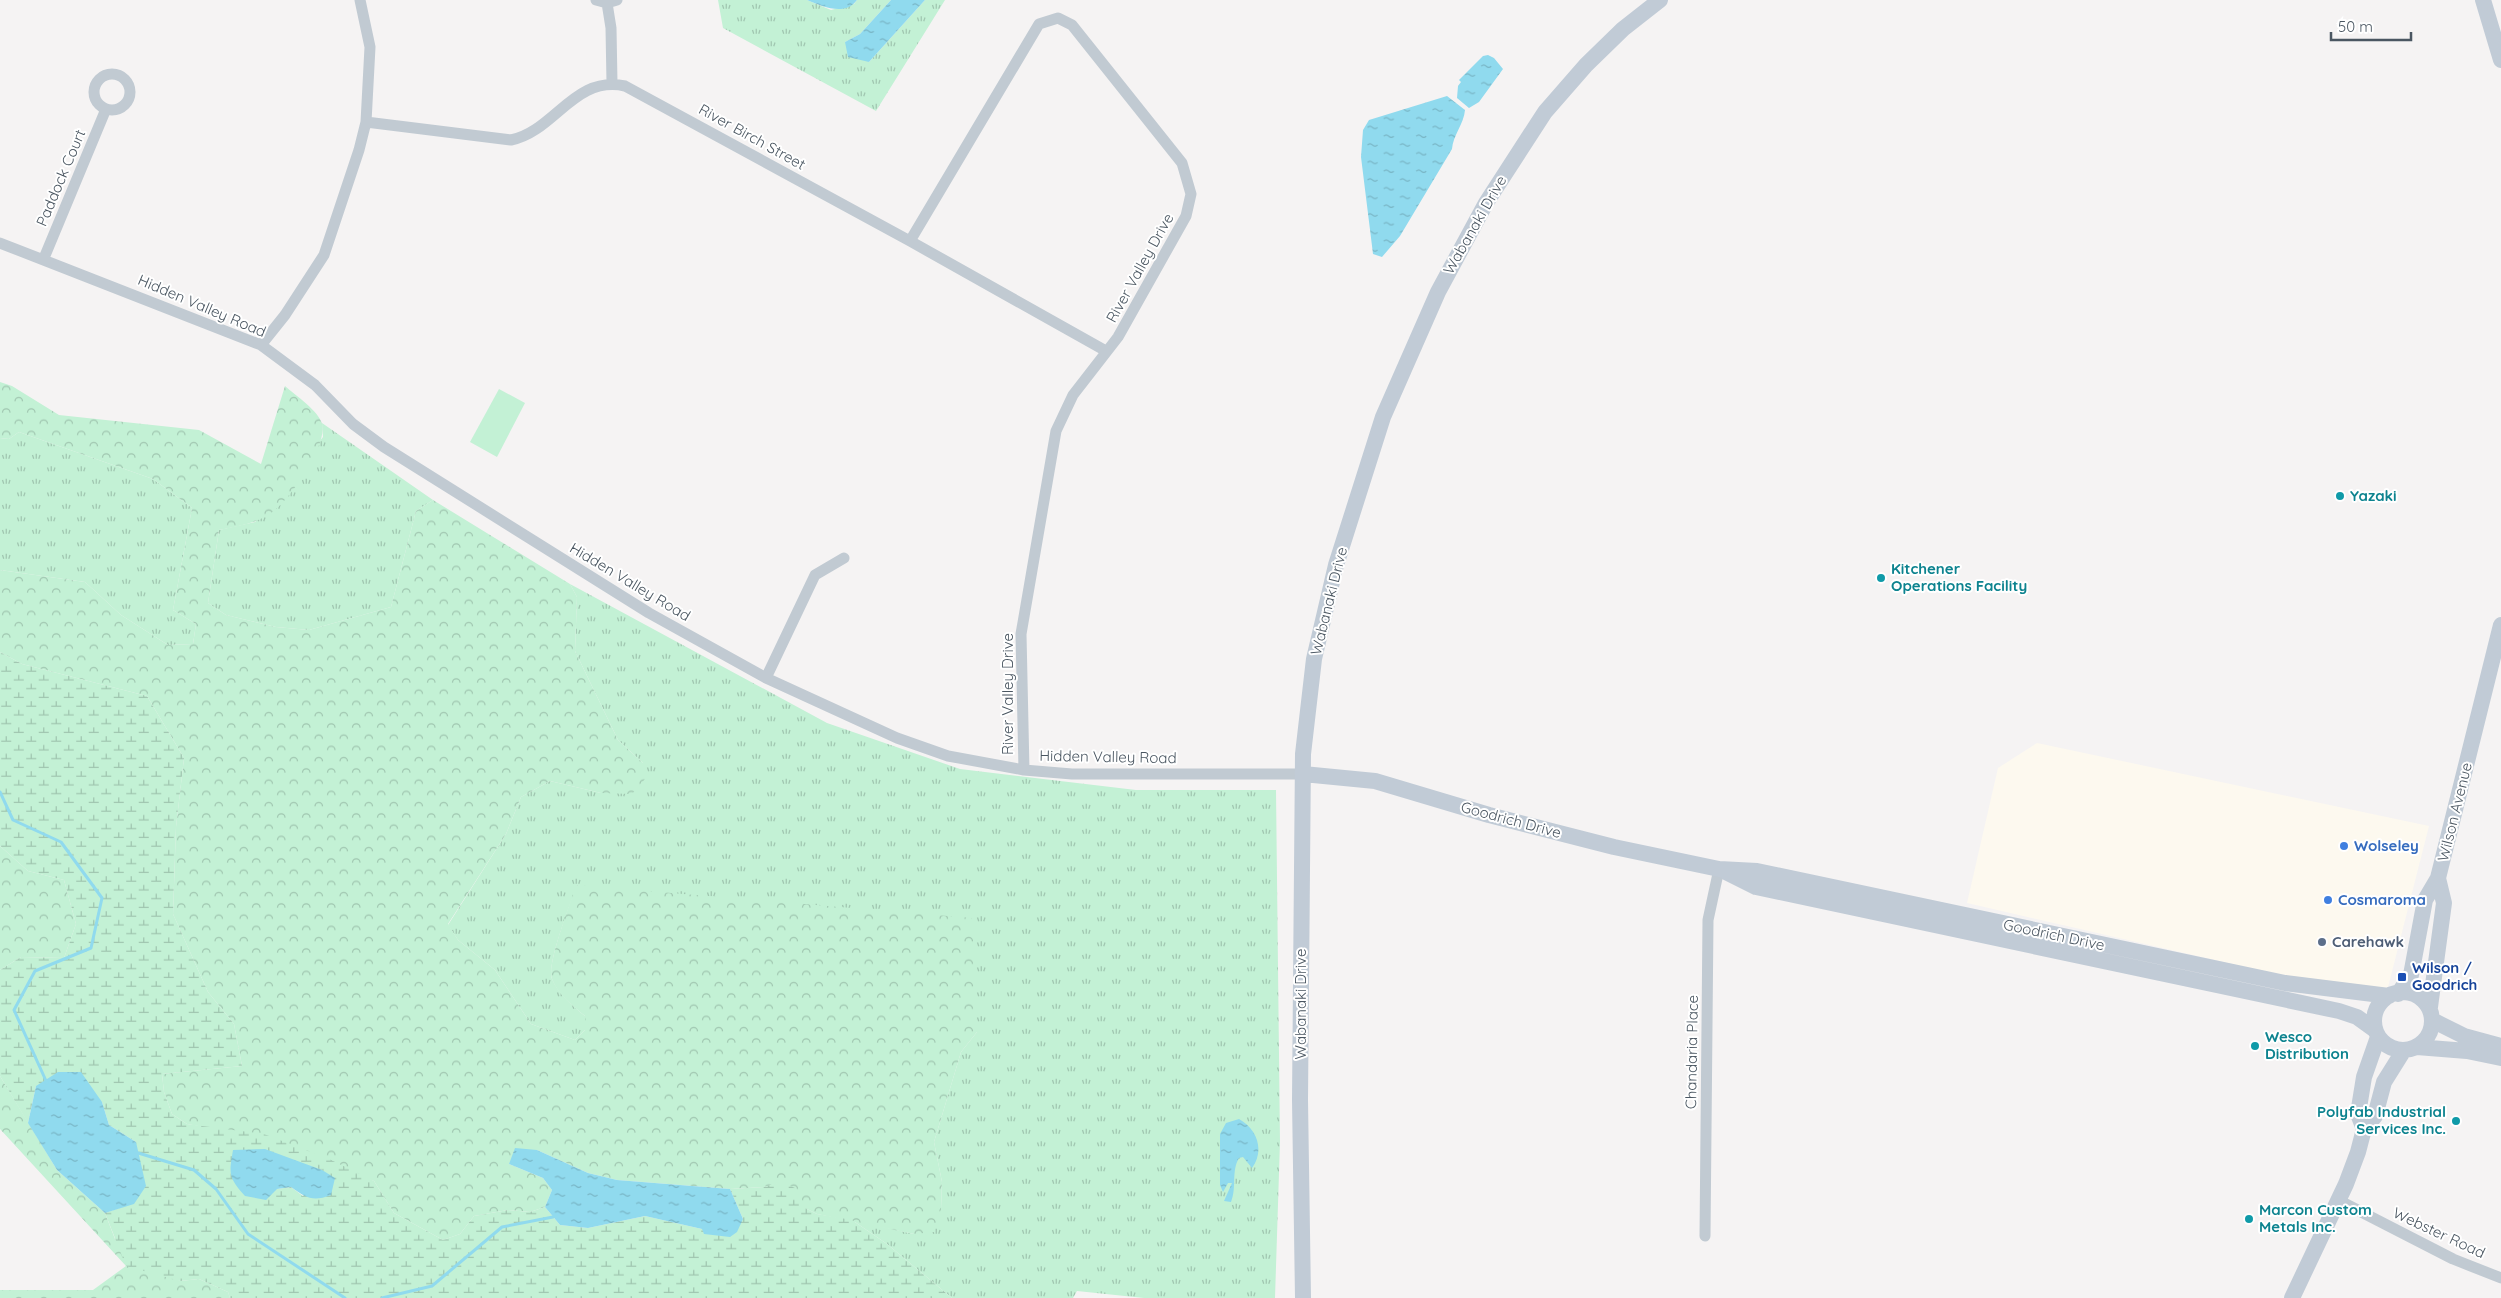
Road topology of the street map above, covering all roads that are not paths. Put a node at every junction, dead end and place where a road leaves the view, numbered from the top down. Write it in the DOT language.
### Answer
graph roads {
  1 [pos="360,0"];
  2 [pos="1660,0"];
  3 [pos="2483,0"];
  4 [pos="607,1"];
  5 [pos="2501,60"];
  6 [pos="612,83"];
  7 [pos="106,109"];
  8 [pos="366,122"];
  9 [pos="910,241"];
  10 [pos="0,243"];
  11 [pos="44,258"];
  12 [pos="261,345"];
  13 [pos="1106,351"];
  14 [pos="844,558"];
  15 [pos="2501,624"];
  16 [pos="766,678"];
  17 [pos="1024,770"];
  18 [pos="1303,774"];
  19 [pos="1719,869"];
  20 [pos="2438,878"];
  21 [pos="2393,995"];
  22 [pos="2432,1014"];
  23 [pos="2376,1034"];
  24 [pos="2501,1046"];
  25 [pos="2410,1048"];
  26 [pos="2501,1058"];
  27 [pos="2364,1129"];
  28 [pos="2338,1200"];
  29 [pos="1705,1236"];
  30 [pos="2501,1278"];
  31 [pos="1303,1298"];
  32 [pos="2292,1298"];
  1 -- 8 [label="street"];
  2 -- 18 [label="street, Wabanaki Drive"];
  3 -- 5 [label="street"];
  4 -- 6 [label="street"];
  6 -- 8 [label="street"];
  6 -- 9 [label="street, River Birch Street"];
  7 -- 11 [label="street, Paddock Court"];
  8 -- 12 [label="street"];
  9 -- 13 [label="street, River Birch Street"];
  9 -- 13 [label="street, River Valley Drive"];
  10 -- 11 [label="street, Hidden Valley Road"];
  11 -- 12 [label="street, Hidden Valley Road"];
  12 -- 16 [label="street, Hidden Valley Road"];
  13 -- 17 [label="street, River Valley Drive"];
  14 -- 16 [label="street"];
  15 -- 20 [label="street, Wilson Avenue"];
  16 -- 17 [label="street, Hidden Valley Road"];
  17 -- 18 [label="street, Hidden Valley Road"];
  18 -- 19 [label="street, Goodrich Drive"];
  18 -- 31 [label="street, Wabanaki Drive"];
  19 -- 21 [label="street, Goodrich Drive"];
  19 -- 23 [label="street, Goodrich Drive"];
  19 -- 29 [label="street, Chandaria Place"];
  20 -- 21 [label="street, Wilson Avenue"];
  20 -- 22 [label="street"];
  21 -- 22 [label="street"];
  21 -- 23 [label="street, Wilson Avenue"];
  22 -- 24 [label="street"];
  22 -- 25 [label="street"];
  23 -- 25 [label="street"];
  23 -- 27 [label="street, Wilson Avenue"];
  25 -- 26 [label="street"];
  25 -- 27 [label="street"];
  27 -- 28 [label="street"];
  28 -- 30 [label="street, Webster Road"];
  28 -- 32 [label="street"];
}
